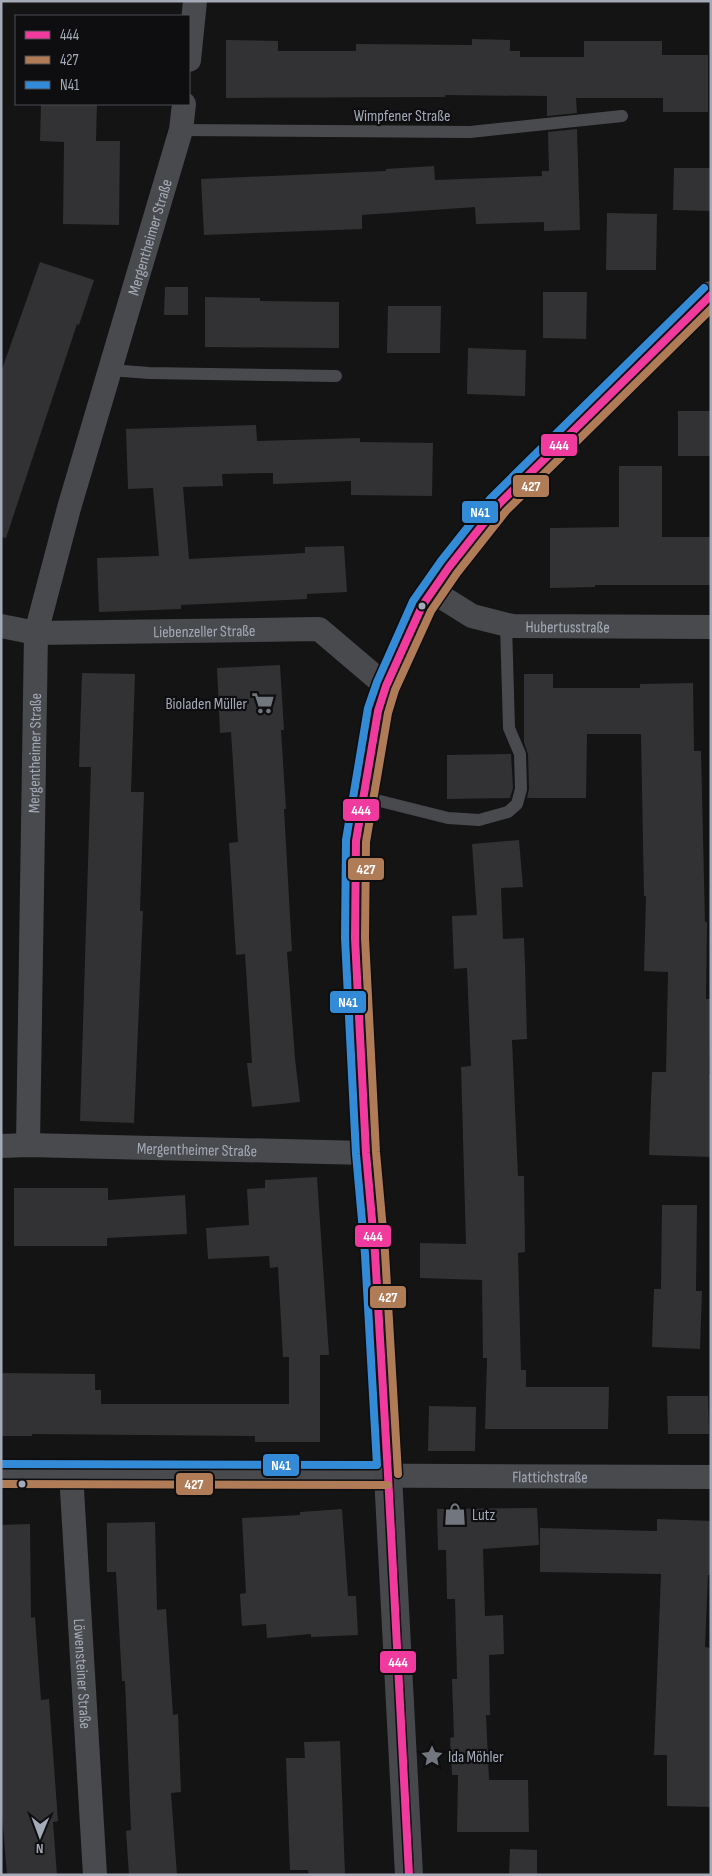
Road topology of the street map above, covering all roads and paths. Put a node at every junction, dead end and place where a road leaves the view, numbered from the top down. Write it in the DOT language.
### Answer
graph roads {
  1 [pos="195,1"];
  2 [pos="190,50"];
  3 [pos="184,105"];
  4 [pos="622,116"];
  5 [pos="181,130"];
  6 [pos="711,295"];
  7 [pos="110,370"];
  8 [pos="336,376"];
  9 [pos="432,590"];
  10 [pos="506,624"];
  11 [pos="1,626"];
  12 [pos="711,627"];
  13 [pos="36,633"];
  14 [pos="386,686"];
  15 [pos="364,797"];
  16 [pos="28,1145"];
  17 [pos="1,1146"];
  18 [pos="366,1153"];
  19 [pos="72,1473"];
  20 [pos="1,1474"];
  21 [pos="388,1475"];
  22 [pos="711,1477"];
  23 [pos="95,1875"];
  24 [pos="409,1875"];
  1 -- 2 [label="street"];
  3 -- 5 [label="street, Mergentheimer Straße"];
  4 -- 5 [label="lane, Wimpfener Straße"];
  5 -- 7 [label="street, Mergentheimer Straße"];
  6 -- 9 [label="main road"];
  7 -- 8 [label="lane"];
  7 -- 13 [label="street, Mergentheimer Straße"];
  9 -- 10 [label="street, Hubertusstraße"];
  9 -- 14 [label="main road"];
  10 -- 12 [label="street, Hubertusstraße"];
  10 -- 15 [label="lane"];
  11 -- 13 [label="street, Liebenzeller Straße"];
  13 -- 14 [label="street, Liebenzeller Straße"];
  13 -- 16 [label="street, Mergentheimer Straße"];
  14 -- 15 [label="main road"];
  15 -- 18 [label="main road"];
  16 -- 17 [label="street, Mergentheimer Straße"];
  16 -- 18 [label="street, Mergentheimer Straße"];
  18 -- 21 [label="main road"];
  19 -- 20 [label="street, Flattichstraße"];
  19 -- 21 [label="street, Flattichstraße"];
  19 -- 23 [label="street, Löwensteiner Straße"];
  21 -- 22 [label="street, Flattichstraße"];
  21 -- 24 [label="main road"];
}
